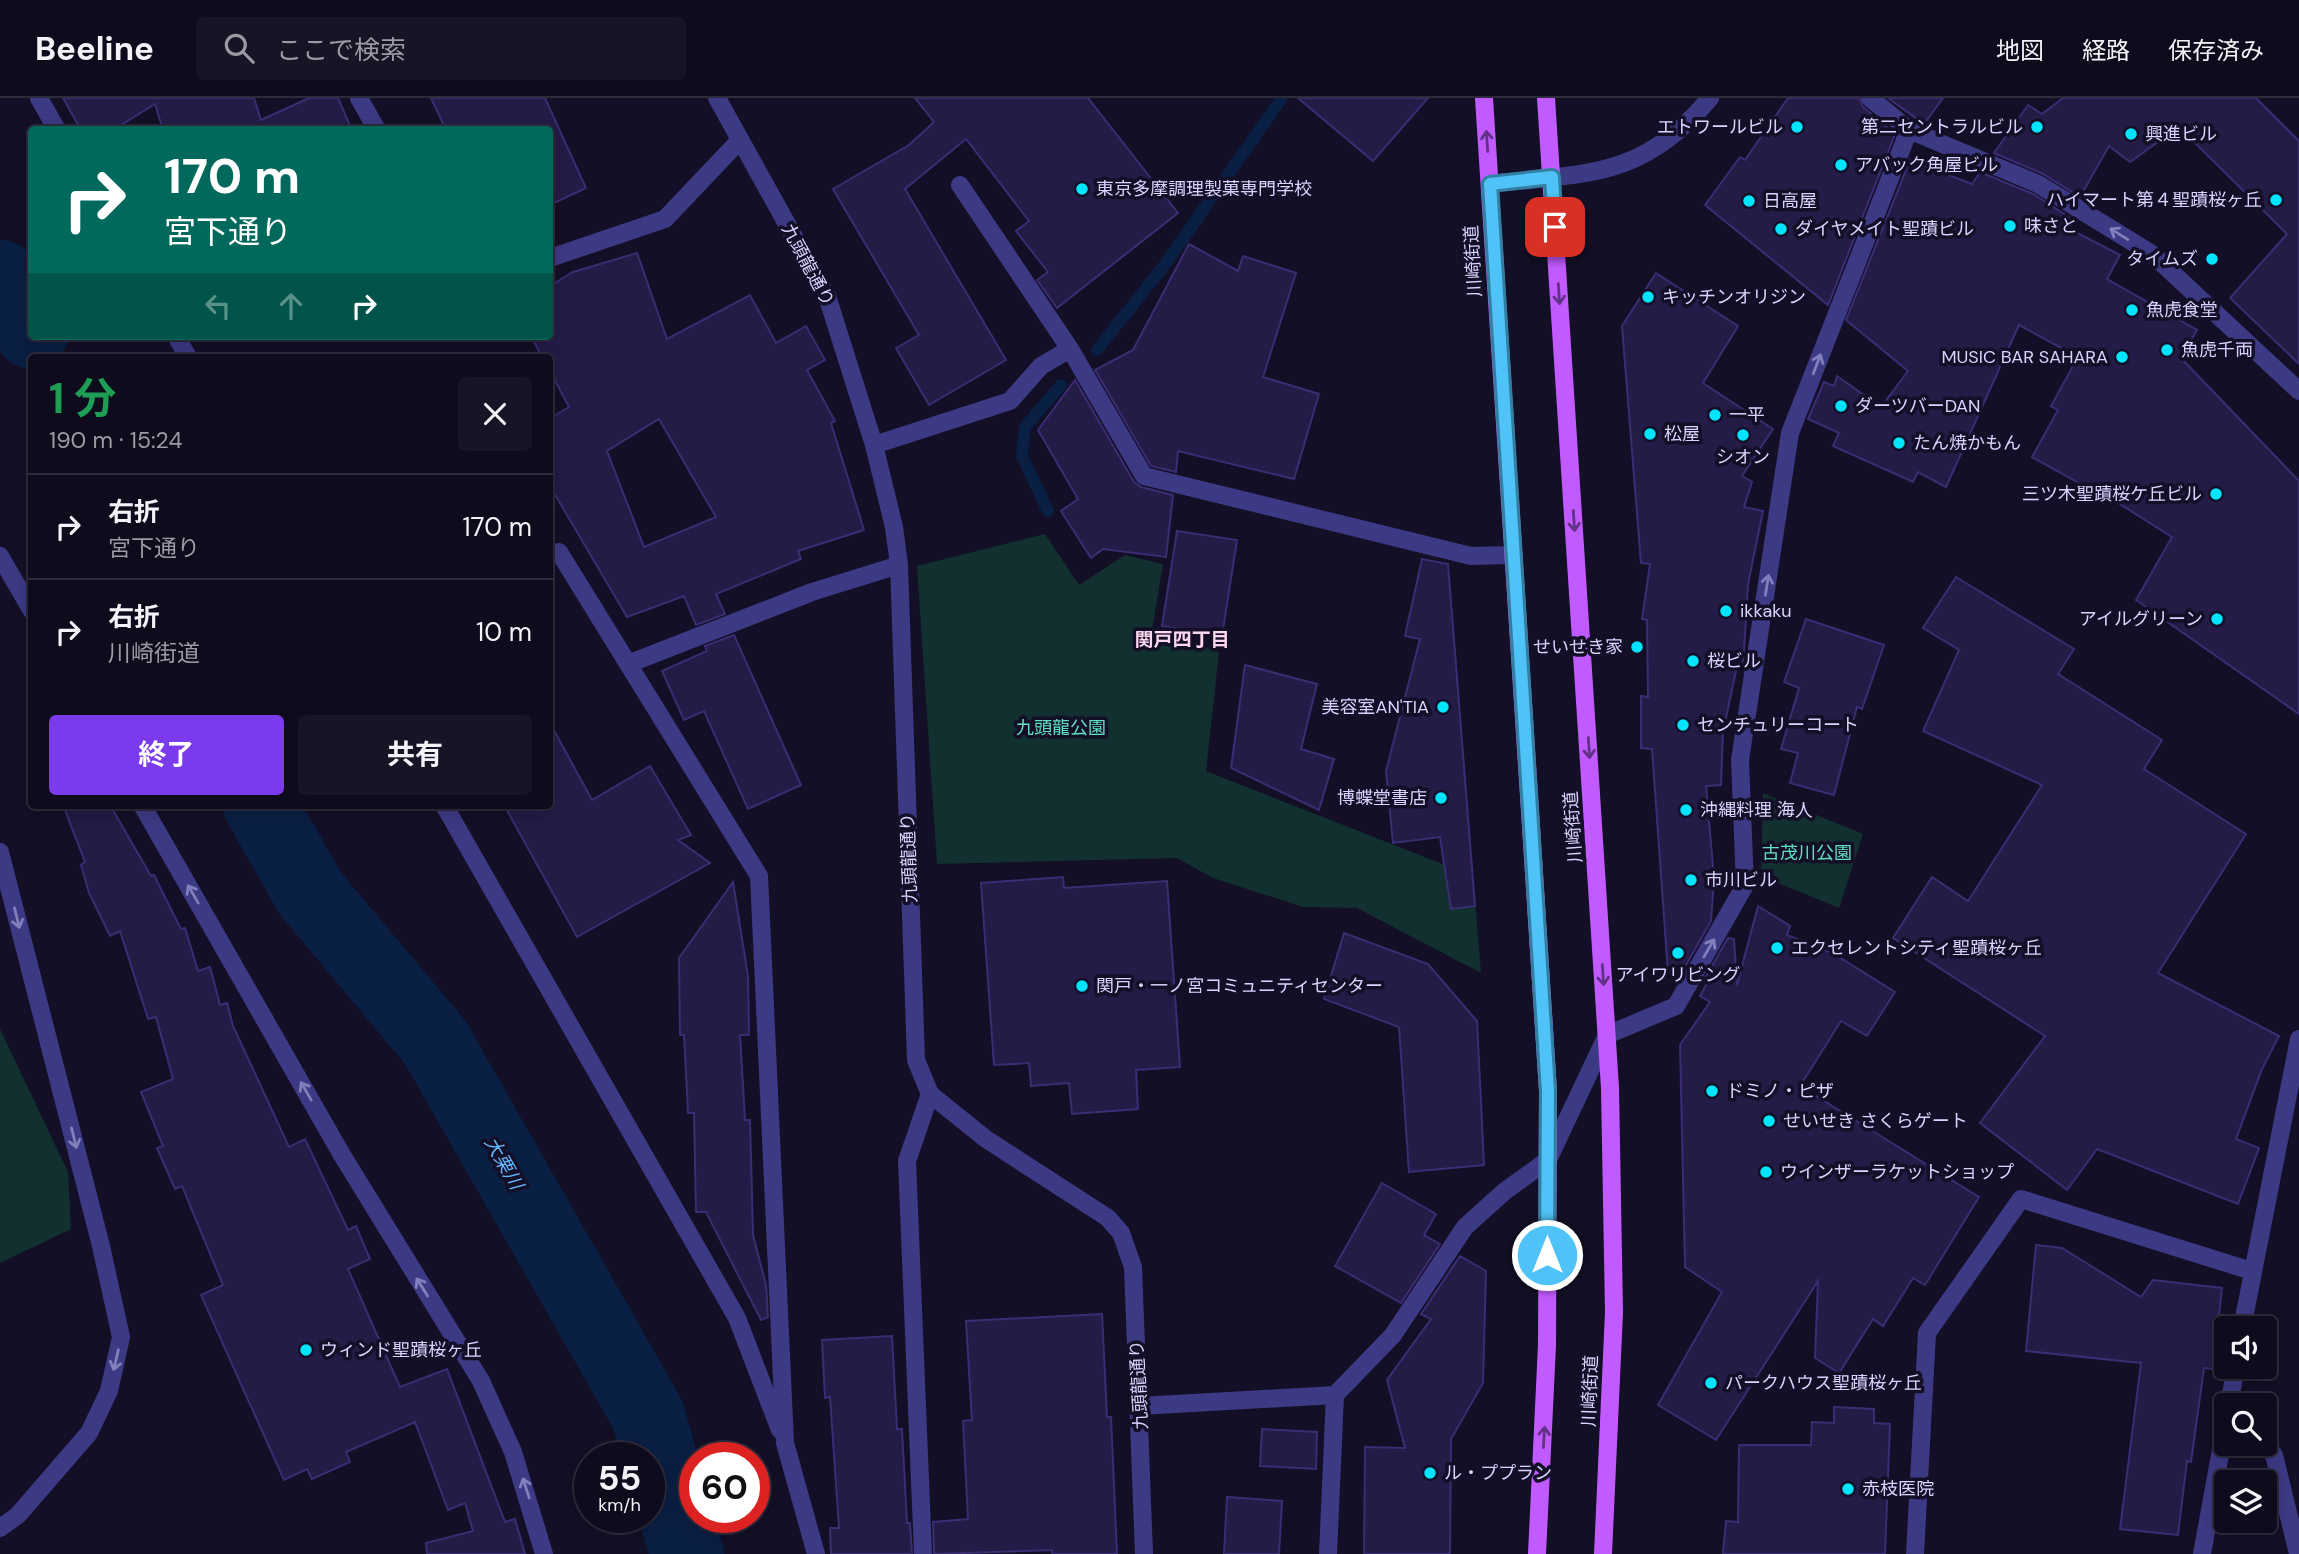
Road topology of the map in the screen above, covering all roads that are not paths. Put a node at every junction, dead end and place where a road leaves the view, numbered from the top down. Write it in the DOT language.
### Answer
graph roads {
  1 [pos="39,98"];
  2 [pos="359,98"];
  3 [pos="717,98"];
  4 [pos="1484,98"];
  5 [pos="1546,98"];
  6 [pos="1710,98"];
  7 [pos="1870,98"];
  8 [pos="55,126"];
  9 [pos="375,126"];
  10 [pos="1909,130"];
  11 [pos="740,140"];
  12 [pos="1552,177"];
  13 [pos="1490,184"];
  14 [pos="960,185"];
  15 [pos="553,257"];
  16 [pos="1070,349"];
  17 [pos="2299,391"];
  18 [pos="874,445"];
  19 [pos="558,552"];
  20 [pos="1513,555"];
  21 [pos="0,556"];
  22 [pos="899,565"];
  23 [pos="28,604"];
  24 [pos="628,664"];
  25 [pos="144,809"];
  26 [pos="446,809"];
  27 [pos="0,852"];
  28 [pos="1607,1035"];
  29 [pos="2299,1039"];
  30 [pos="930,1094"];
  31 [pos="1548,1160"];
  32 [pos="2252,1271"];
  33 [pos="2244,1316"];
  34 [pos="1335,1395"];
  35 [pos="1140,1406"];
  36 [pos="785,1443"];
  37 [pos="2220,1456"];
  38 [pos="2274,1456"];
  39 [pos="0,1528"];
  40 [pos="544,1554"];
  41 [pos="816,1554"];
  42 [pos="923,1554"];
  43 [pos="1144,1554"];
  44 [pos="1328,1554"];
  45 [pos="1537,1554"];
  46 [pos="1603,1554"];
  47 [pos="1915,1554"];
  48 [pos="2202,1554"];
  49 [pos="2298,1554"];
  1 -- 8 [label="street"];
  2 -- 9 [label="street"];
  3 -- 11 [label="street, 九頭龍通り"];
  13 -- 4 [label="main road, 川崎街道, one-way"];
  5 -- 12 [label="main road, 川崎街道"];
  6 -- 12 [label="street"];
  7 -- 10 [label="street"];
  17 -- 10 [label="street, one-way"];
  28 -- 10 [label="street, one-way"];
  11 -- 15 [label="street"];
  11 -- 18 [label="street, 九頭龍通り"];
  12 -- 13 [label="street"];
  12 -- 28 [label="main road, 川崎街道, one-way"];
  13 -- 20 [label="main road, 川崎街道"];
  14 -- 16 [label="street"];
  16 -- 18 [label="street"];
  16 -- 20 [label="street"];
  18 -- 22 [label="street, 九頭龍通り"];
  19 -- 24 [label="street"];
  20 -- 31 [label="main road, 川崎街道"];
  21 -- 23 [label="street"];
  22 -- 24 [label="street"];
  22 -- 30 [label="street, 九頭龍通り"];
  24 -- 36 [label="street"];
  40 -- 25 [label="street, one-way"];
  26 -- 36 [label="street"];
  27 -- 39 [label="street, one-way"];
  28 -- 31 [label="street"];
  28 -- 46 [label="main road, 川崎街道"];
  29 -- 32 [label="street"];
  30 -- 35 [label="street, 九頭龍通り"];
  30 -- 42 [label="street"];
  31 -- 34 [label="street"];
  45 -- 31 [label="main road, 川崎街道, one-way"];
  32 -- 33 [label="street"];
  32 -- 47 [label="street"];
  34 -- 35 [label="street"];
  34 -- 44 [label="street"];
  35 -- 43 [label="street, 九頭龍通り"];
  36 -- 41 [label="street"];
  37 -- 48 [label="street"];
  38 -- 49 [label="street"];
}
